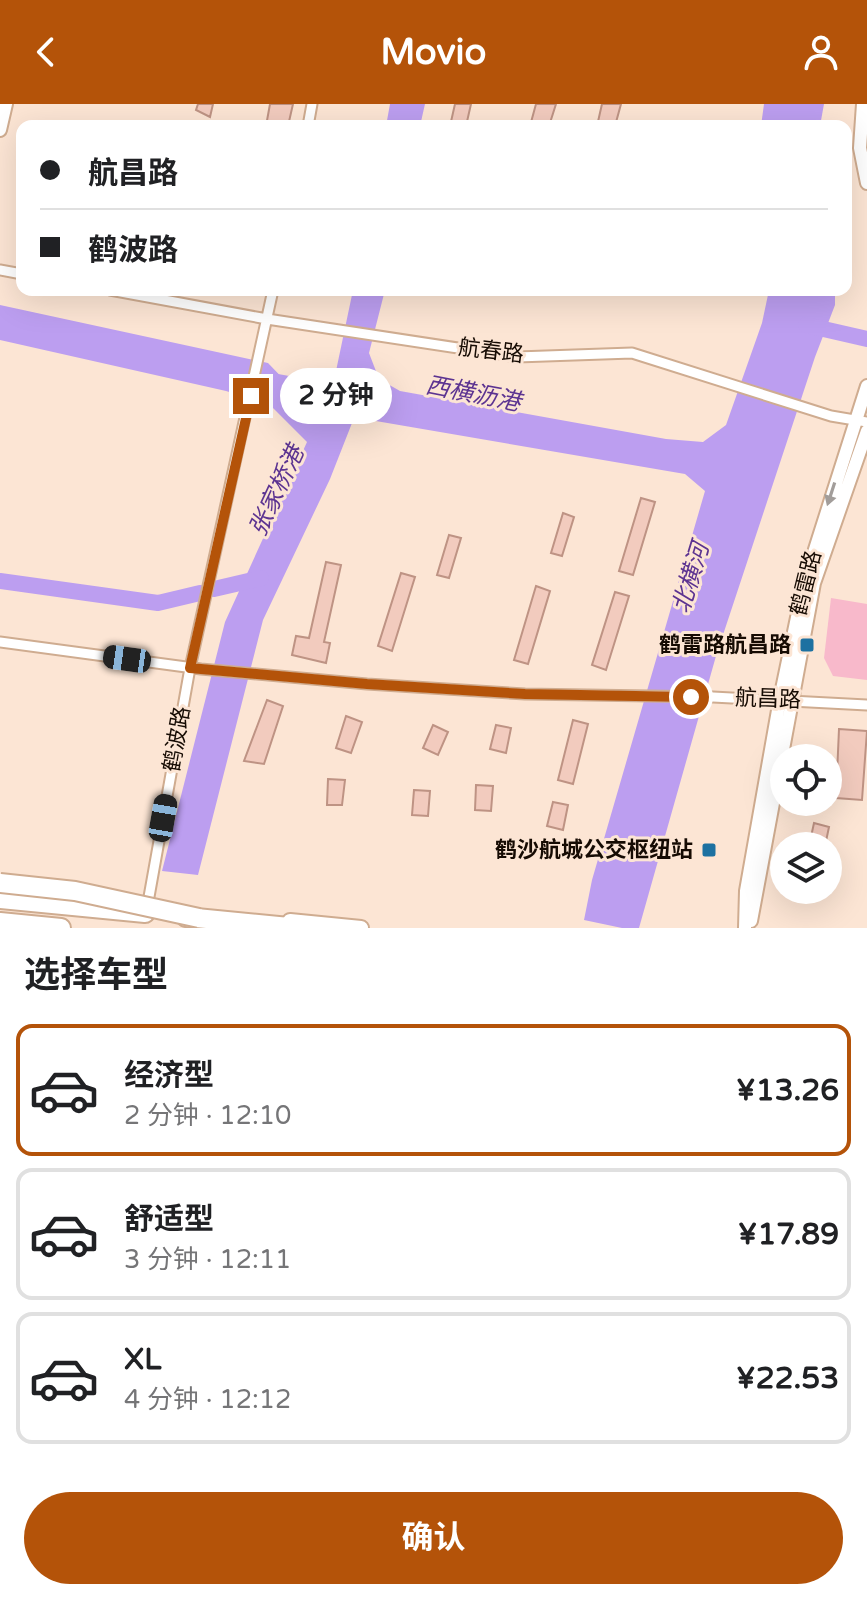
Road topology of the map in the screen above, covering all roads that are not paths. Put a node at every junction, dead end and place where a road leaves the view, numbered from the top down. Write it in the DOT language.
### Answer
graph roads {
  1 [pos="6,104"];
  2 [pos="863,104"];
  3 [pos="0,130"];
  4 [pos="867,183"];
  5 [pos="142,296"];
  6 [pos="272,296"];
  7 [pos="267,319"];
  8 [pos="867,386"];
  9 [pos="862,421"];
  10 [pos="867,431"];
  11 [pos="0,642"];
  12 [pos="190,668"];
  13 [pos="780,699"];
  14 [pos="794,700"];
  15 [pos="867,705"];
  16 [pos="0,883"];
  17 [pos="0,896"];
  18 [pos="147,908"];
  19 [pos="199,918"];
  20 [pos="0,926"];
  21 [pos="61,928"];
  22 [pos="299,928"];
  23 [pos="361,928"];
  24 [pos="748,928"];
  1 -- 3 [label="street"];
  2 -- 4 [label="street"];
  5 -- 7 [label="street, 航春路"];
  6 -- 7 [label="street, 鹤波路"];
  7 -- 9 [label="street, 航春路"];
  7 -- 12 [label="street, 鹤波路"];
  8 -- 9 [label="street, 鹤雷路"];
  9 -- 13 [label="street, 鹤雷路, one-way"];
  10 -- 14 [label="street"];
  11 -- 12 [label="street, 航昌路"];
  12 -- 13 [label="street, 航昌路"];
  12 -- 18 [label="street, 鹤波路"];
  13 -- 14 [label="street, 航昌路"];
  13 -- 24 [label="street, 鹤雷路"];
  14 -- 15 [label="street, 航昌路"];
  14 -- 24 [label="street"];
  16 -- 19 [label="highway, bridge"];
  17 -- 18 [label="main road"];
  17 -- 19 [label="highway, bridge"];
  18 -- 23 [label="main road"];
  19 -- 22 [label="highway"];
  20 -- 21 [label="highway"];
}
